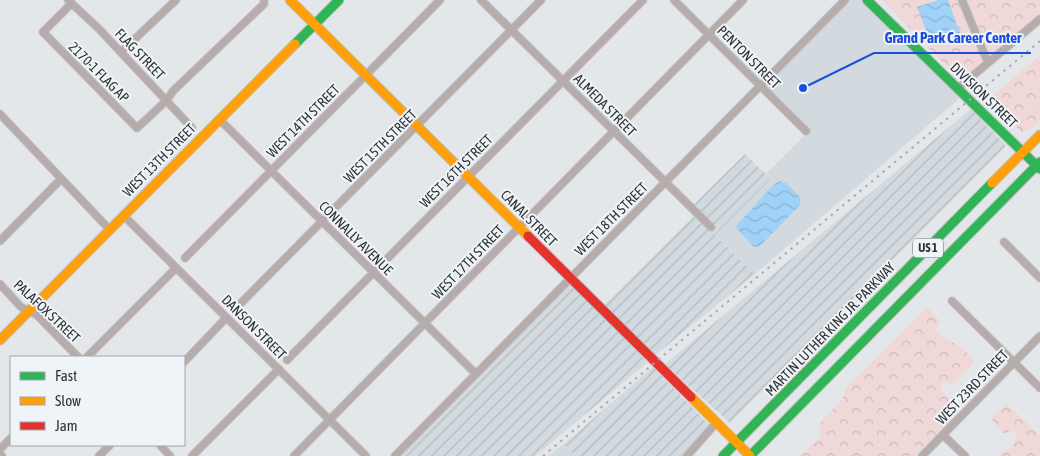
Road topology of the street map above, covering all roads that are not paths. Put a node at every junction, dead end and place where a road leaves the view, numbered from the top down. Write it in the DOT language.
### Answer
graph roads {
  1 [pos="176,0"];
  2 [pos="264,0"];
  3 [pos="290,0"];
  4 [pos="339,0"];
  5 [pos="440,0"];
  6 [pos="481,0"];
  7 [pos="541,0"];
  8 [pos="643,0"];
  9 [pos="674,0"];
  10 [pos="744,0"];
  11 [pos="845,0"];
  12 [pos="867,0"];
  13 [pos="962,0"];
  14 [pos="69,2"];
  15 [pos="1040,18"];
  16 [pos="314,24"];
  17 [pos="511,30"];
  18 [pos="709,35"];
  19 [pos="121,52"];
  20 [pos="988,62"];
  21 [pos="366,75"];
  22 [pos="563,80"];
  23 [pos="760,85"];
  24 [pos="957,89"];
  25 [pos="167,100"];
  26 [pos="0,114"];
  27 [pos="219,119"];
  28 [pos="417,126"];
  29 [pos="192,128"];
  30 [pos="614,131"];
  31 [pos="806,131"];
  32 [pos="1040,135"];
  33 [pos="1023,152"];
  34 [pos="1039,166"];
  35 [pos="271,171"];
  36 [pos="468,177"];
  37 [pos="61,179"];
  38 [pos="665,182"];
  39 [pos="124,216"];
  40 [pos="322,222"];
  41 [pos="519,227"];
  42 [pos="711,227"];
  43 [pos="110,230"];
  44 [pos="0,241"];
  45 [pos="1004,242"];
  46 [pos="185,258"];
  47 [pos="176,268"];
  48 [pos="374,273"];
  49 [pos="570,278"];
  50 [pos="1040,278"];
  51 [pos="0,284"];
  52 [pos="952,301"];
  53 [pos="236,308"];
  54 [pos="30,311"];
  55 [pos="226,318"];
  56 [pos="425,324"];
  57 [pos="1040,336"];
  58 [pos="0,340"];
  59 [pos="77,356"];
  60 [pos="88,356"];
  61 [pos="287,360"];
  62 [pos="185,361"];
  63 [pos="1014,362"];
  64 [pos="278,369"];
  65 [pos="476,374"];
  66 [pos="1040,388"];
  67 [pos="329,420"];
  68 [pos="717,422"];
  69 [pos="943,435"];
  70 [pos="10,439"];
  71 [pos="737,442"];
  72 [pos="109,446"];
  73 [pos="161,446"];
  74 [pos="0,449"];
  75 [pos="99,456"];
  76 [pos="170,456"];
  77 [pos="192,456"];
  78 [pos="294,456"];
  79 [pos="366,456"];
  80 [pos="395,456"];
  81 [pos="687,456"];
  82 [pos="723,456"];
  83 [pos="750,456"];
  84 [pos="922,456"];
  85 [pos="965,456"];
  1 -- 19 [label="street"];
  2 -- 25 [label="street"];
  3 -- 16 [label="main road, CANAL STREET"];
  4 -- 16 [label="main road, WEST 13TH STREET"];
  5 -- 21 [label="street, WEST 14TH STREET"];
  6 -- 17 [label="street, ALMEDA STREET"];
  7 -- 17 [label="street, WEST 15TH STREET"];
  8 -- 22 [label="street, WEST 16TH STREET"];
  9 -- 18 [label="street, PENTON STREET"];
  10 -- 18 [label="street, WEST 17TH STREET"];
  11 -- 23 [label="street, WEST 18TH STREET"];
  12 -- 24 [label="main road, DIVISION STREET"];
  13 -- 20 [label="street"];
  14 -- 19 [label="street, FLAG STREET"];
  14 -- 25 [label="street, 2170-1 FLAG AP"];
  15 -- 20 [label="street"];
  16 -- 21 [label="main road, CANAL STREET"];
  16 -- 27 [label="main road, WEST 13TH STREET"];
  17 -- 22 [label="street, ALMEDA STREET"];
  17 -- 28 [label="street, WEST 15TH STREET"];
  18 -- 23 [label="street, PENTON STREET"];
  18 -- 30 [label="street, WEST 17TH STREET"];
  19 -- 25 [label="street, FLAG STREET"];
  20 -- 24 [label="street"];
  21 -- 28 [label="main road, CANAL STREET"];
  21 -- 35 [label="street, WEST 14TH STREET"];
  22 -- 30 [label="street, ALMEDA STREET"];
  22 -- 36 [label="street, WEST 16TH STREET"];
  23 -- 31 [label="street, PENTON STREET"];
  23 -- 38 [label="street, WEST 18TH STREET"];
  24 -- 33 [label="main road, DIVISION STREET"];
  25 -- 29 [label="street, FLAG STREET"];
  26 -- 37 [label="street"];
  27 -- 35 [label="street, CONNALLY AVENUE"];
  27 -- 39 [label="main road, WEST 13TH STREET"];
  28 -- 36 [label="main road, CANAL STREET"];
  28 -- 40 [label="street, WEST 15TH STREET"];
  30 -- 38 [label="street, ALMEDA STREET"];
  30 -- 41 [label="street, WEST 17TH STREET"];
  32 -- 33 [label="main road, MARTIN LUTHER KING JR. PARKWAY / US 1"];
  33 -- 34 [label="main road, DIVISION STREET"];
  33 -- 71 [label="main road, MARTIN LUTHER KING JR. PARKWAY / US 1"];
  34 -- 83 [label="main road, US 1"];
  35 -- 40 [label="street, CONNALLY AVENUE"];
  35 -- 46 [label="street, WEST 14TH STREET"];
  36 -- 41 [label="main road, CANAL STREET"];
  36 -- 48 [label="street, WEST 16TH STREET"];
  37 -- 43 [label="street"];
  37 -- 44 [label="street"];
  38 -- 42 [label="street, ALMEDA STREET"];
  38 -- 49 [label="street, WEST 18TH STREET"];
  39 -- 43 [label="main road, WEST 13TH STREET"];
  39 -- 47 [label="street, DANSON STREET"];
  40 -- 48 [label="street, CONNALLY AVENUE"];
  40 -- 53 [label="street, WEST 15TH STREET"];
  41 -- 49 [label="main road, CANAL STREET"];
  41 -- 56 [label="street, WEST 17TH STREET"];
  43 -- 54 [label="main road, WEST 13TH STREET"];
  45 -- 50 [label="street"];
  47 -- 55 [label="street, DANSON STREET"];
  47 -- 60 [label="street"];
  48 -- 56 [label="street, CONNALLY AVENUE"];
  48 -- 61 [label="street, WEST 16TH STREET"];
  49 -- 65 [label="street, WEST 18TH STREET"];
  49 -- 68 [label="main road, CANAL STREET"];
  51 -- 54 [label="street, PALAFOX STREET"];
  52 -- 63 [label="street"];
  54 -- 58 [label="main road, WEST 13TH STREET"];
  54 -- 59 [label="street, PALAFOX STREET"];
  55 -- 62 [label="street"];
  55 -- 64 [label="street, DANSON STREET"];
  56 -- 65 [label="street, CONNALLY AVENUE"];
  56 -- 67 [label="street, WEST 17TH STREET"];
  57 -- 63 [label="street, WEST 23RD STREET"];
  63 -- 66 [label="street"];
  63 -- 69 [label="street, WEST 23RD STREET"];
  64 -- 67 [label="street, DANSON STREET"];
  64 -- 77 [label="street"];
  65 -- 80 [label="street, WEST 18TH STREET"];
  67 -- 78 [label="street, WEST 17TH STREET"];
  67 -- 79 [label="street, DANSON STREET"];
  68 -- 71 [label="main road, CANAL STREET"];
  68 -- 81 [label="street"];
  69 -- 84 [label="street, WEST 23RD STREET"];
  69 -- 85 [label="street"];
  70 -- 74 [label="street"];
  71 -- 82 [label="main road, MARTIN LUTHER KING JR. PARKWAY / US 1"];
  71 -- 83 [label="main road, CANAL STREET"];
  72 -- 75 [label="street"];
  73 -- 76 [label="street"];
}
